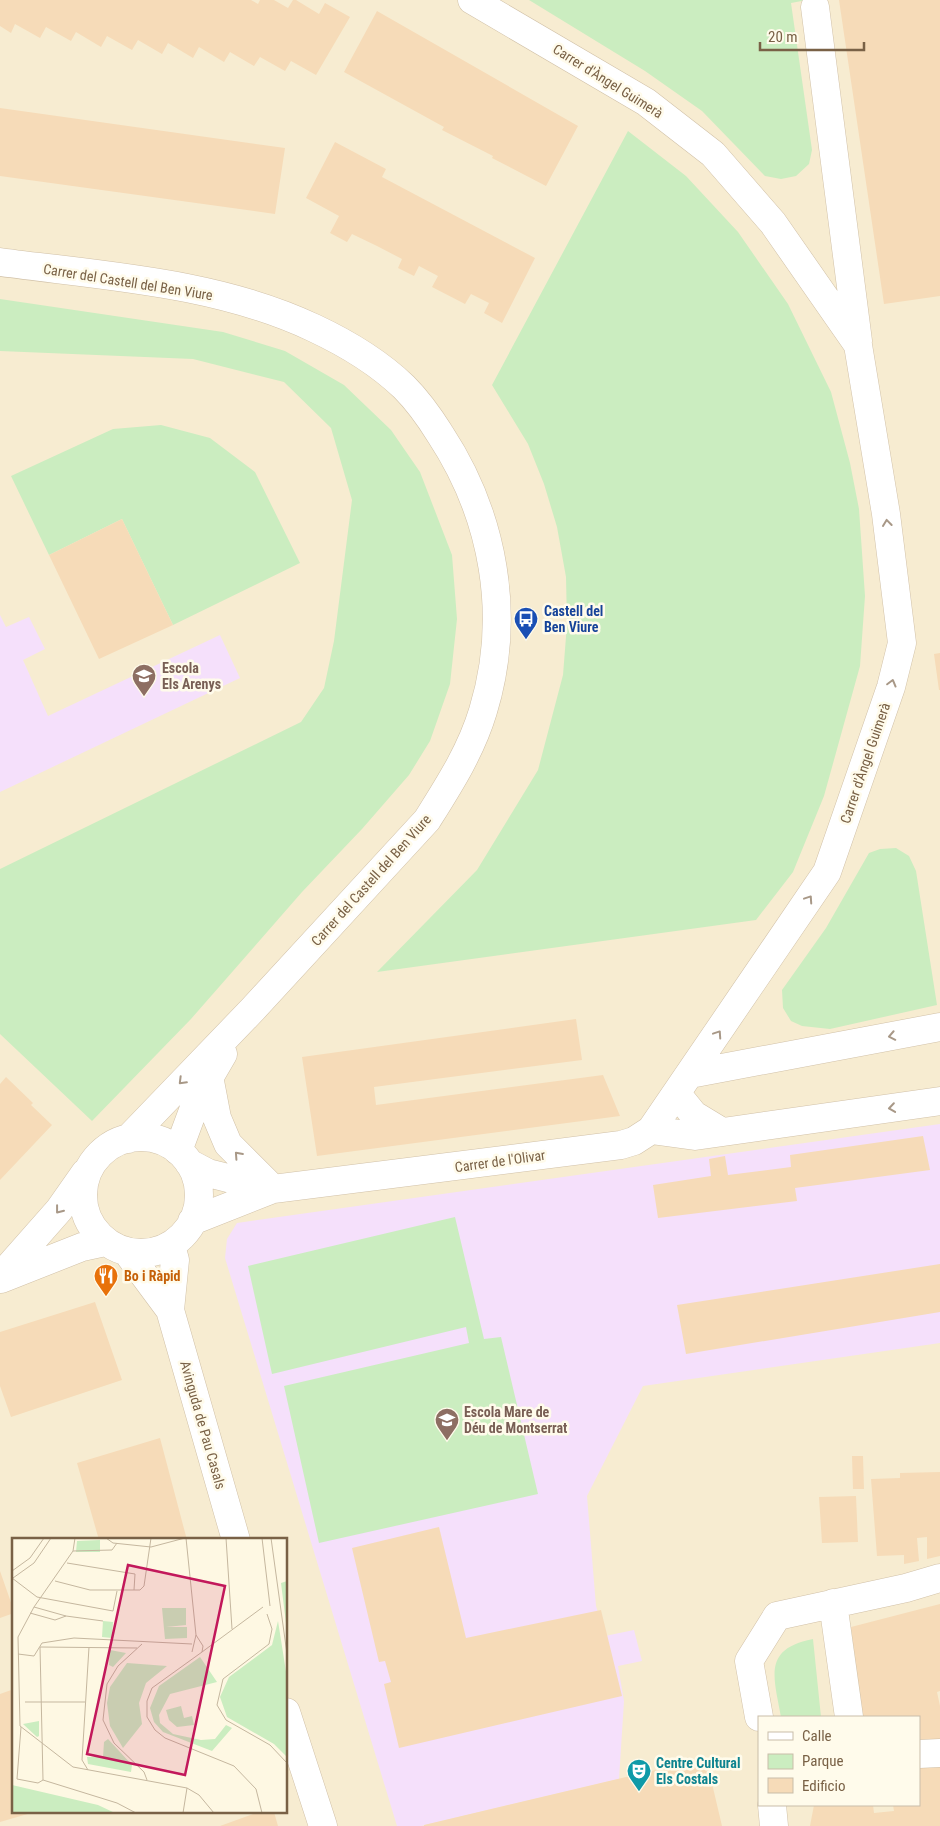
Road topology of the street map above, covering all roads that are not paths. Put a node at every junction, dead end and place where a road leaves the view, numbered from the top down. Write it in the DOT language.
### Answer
graph roads {
  1 [pos="472,0"];
  2 [pos="815,8"];
  3 [pos="0,262"];
  4 [pos="858,345"];
  5 [pos="253,1009"];
  6 [pos="940,1027"];
  7 [pos="209,1076"];
  8 [pos="684,1084"];
  9 [pos="940,1101"];
  10 [pos="651,1130"];
  11 [pos="722,1132"];
  12 [pos="128,1139"];
  13 [pos="184,1157"];
  14 [pos="87,1170"];
  15 [pos="273,1189"];
  16 [pos="192,1221"];
  17 [pos="171,1245"];
  18 [pos="116,1247"];
  19 [pos="0,1278"];
  20 [pos="170,1310"];
  21 [pos="235,1538"];
  22 [pos="940,1578"];
  23 [pos="833,1602"];
  24 [pos="759,1716"];
  25 [pos="849,1716"];
  26 [pos="288,1718"];
  27 [pos="940,1753"];
  28 [pos="920,1754"];
  29 [pos="772,1806"];
  30 [pos="322,1826"];
  31 [pos="774,1826"];
  1 -- 4 [label="street, Carrer d'Àngel Guimerà"];
  2 -- 4 [label="street, Carrer d'Àngel Guimerà"];
  3 -- 5 [label="street, Carrer del Castell del Ben Viure"];
  8 -- 4 [label="street, Carrer d'Àngel Guimerà, one-way"];
  5 -- 7 [label="street, Carrer del Castell del Ben Viure"];
  5 -- 12 [label="street, Carrer del Castell del Ben Viure, one-way"];
  6 -- 8 [label="street, one-way"];
  7 -- 13 [label="street, Carrer del Castell del Ben Viure"];
  15 -- 7 [label="street, one-way"];
  8 -- 10 [label="street, Carrer d'Àngel Guimerà"];
  8 -- 11 [label="street"];
  9 -- 11 [label="street, one-way"];
  10 -- 11 [label="street"];
  10 -- 15 [label="street, Carrer de l'Olivar"];
  12 -- 13 [label="street"];
  12 -- 14 [label="street"];
  13 -- 15 [label="street, Carrer de l'Olivar"];
  13 -- 16 [label="street"];
  14 -- 18 [label="street"];
  14 -- 19 [label="street, one-way"];
  15 -- 16 [label="street, Carrer de l'Olivar"];
  16 -- 17 [label="street"];
  17 -- 18 [label="street"];
  17 -- 20 [label="street, Avinguda de Pau Casals"];
  18 -- 19 [label="street"];
  18 -- 20 [label="street, Avinguda de Pau Casals"];
  20 -- 21 [label="street, Avinguda de Pau Casals"];
  22 -- 23 [label="street"];
  23 -- 24 [label="street"];
  23 -- 25 [label="street"];
  26 -- 30 [label="street"];
  27 -- 28 [label="street"];
  29 -- 31 [label="street"];
}
